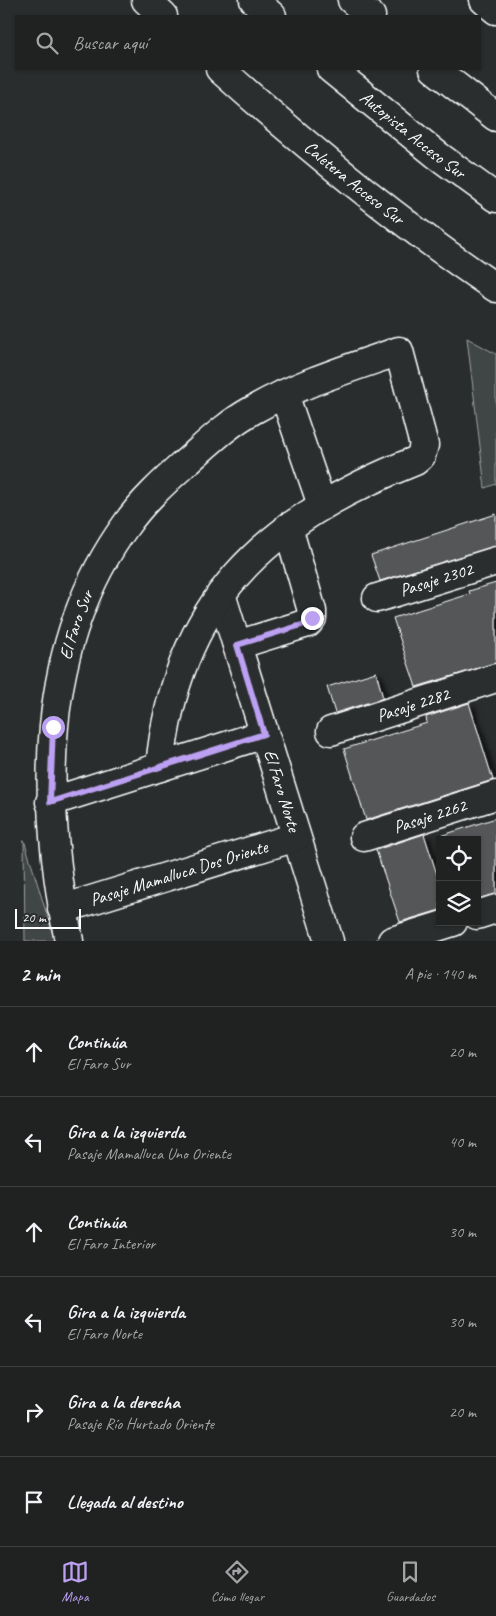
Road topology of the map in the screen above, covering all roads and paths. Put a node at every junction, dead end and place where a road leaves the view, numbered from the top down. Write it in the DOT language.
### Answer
graph roads {
  1 [pos="146,0"];
  2 [pos="254,0"];
  3 [pos="352,0"];
  4 [pos="484,0"];
  5 [pos="496,10"];
  6 [pos="162,15"];
  7 [pos="271,15"];
  8 [pos="370,15"];
  9 [pos="221,70"];
  10 [pos="332,70"];
  11 [pos="435,70"];
  12 [pos="496,117"];
  13 [pos="496,198"];
  14 [pos="496,288"];
  15 [pos="284,394"];
  16 [pos="322,505"];
  17 [pos="288,527"];
  18 [pos="496,561"];
  19 [pos="222,594"];
  20 [pos="376,598"];
  21 [pos="237,645"];
  22 [pos="496,678"];
  23 [pos="331,731"];
  24 [pos="264,734"];
  25 [pos="160,767"];
  26 [pos="496,795"];
  27 [pos="50,802"];
  28 [pos="296,837"];
  29 [pos="364,837"];
  30 [pos="62,909"];
  31 [pos="496,909"];
  32 [pos="481,914"];
  33 [pos="440,926"];
  34 [pos="326,940"];
  35 [pos="68,941"];
  36 [pos="392,941"];
  1 -- 6 [label="main road"];
  2 -- 7 [label="main road"];
  3 -- 8 [label="main road"];
  4 -- 5 [label="main road"];
  9 -- 14 [label="main road, Caletera Acceso Sur"];
  10 -- 13 [label="main road, Autopista Acceso Sur"];
  11 -- 12 [label="main road"];
  15 -- 16 [label="main road"];
  15 -- 16 [label="main road, El Faro Sur"];
  15 -- 27 [label="main road, El Faro Sur"];
  16 -- 17 [label="main road"];
  17 -- 19 [label="main road"];
  17 -- 21 [label="main road"];
  18 -- 20 [label="main road, Pasaje 2302"];
  19 -- 21 [label="main road, El Faro Norte"];
  19 -- 25 [label="main road"];
  21 -- 24 [label="main road, El Faro Norte"];
  22 -- 23 [label="main road, Pasaje 2282"];
  24 -- 25 [label="main road"];
  24 -- 28 [label="main road, El Faro Norte"];
  25 -- 27 [label="main road"];
  26 -- 29 [label="main road, Pasaje 2262"];
  27 -- 30 [label="main road, El Faro Sur"];
  28 -- 30 [label="main road, Pasaje Mamalluca Dos Oriente"];
  28 -- 34 [label="main road, El Faro Norte"];
  30 -- 35 [label="main road, El Faro Sur"];
  31 -- 32 [label="main road"];
  33 -- 36 [label="main road"];
}
